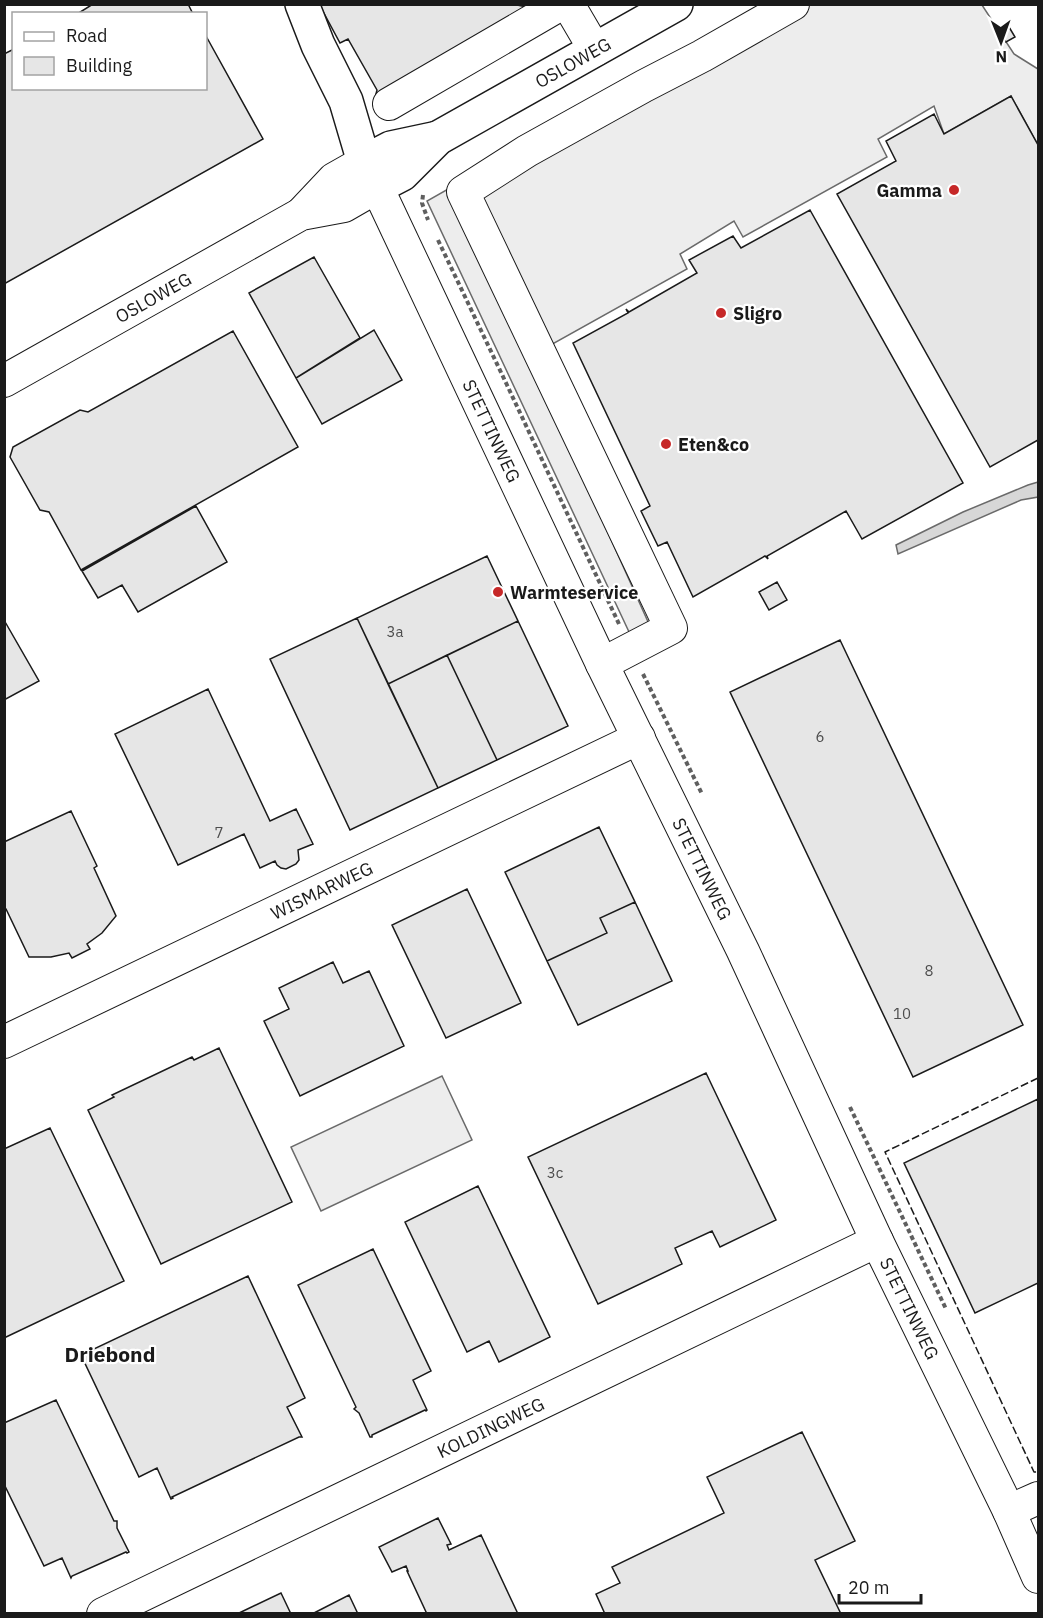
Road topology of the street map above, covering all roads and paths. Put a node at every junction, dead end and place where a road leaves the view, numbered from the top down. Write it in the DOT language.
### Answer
graph roads {
  1 [pos="280,4"];
  2 [pos="302,4"];
  3 [pos="561,4"];
  4 [pos="568,4"];
  5 [pos="676,4"];
  6 [pos="793,4"];
  7 [pos="595,50"];
  8 [pos="389,104"];
  9 [pos="370,174"];
  10 [pos="4,381"];
  11 [pos="602,664"];
  12 [pos="639,738"];
  13 [pos="4,1042"];
  14 [pos="877,1241"];
  15 [pos="1038,1498"];
  16 [pos="1009,1511"];
  17 [pos="1038,1577"];
  18 [pos="156,1602"];
  19 [pos="103,1614"];
  1 -- 9 [label="main road, STETTINWEG"];
  2 -- 9 [label="main road, STETTINWEG"];
  3 -- 8 [label="street"];
  4 -- 7 [label="street"];
  5 -- 7 [label="main road, OSLOWEG"];
  6 -- 11 [label="street"];
  7 -- 9 [label="main road, OSLOWEG"];
  9 -- 10 [label="street, OSLOWEG"];
  9 -- 11 [label="street, STETTINWEG"];
  11 -- 12 [label="street, STETTINWEG"];
  12 -- 13 [label="street, WISMARWEG"];
  12 -- 14 [label="street, STETTINWEG"];
  14 -- 16 [label="street, STETTINWEG"];
  14 -- 18 [label="street, KOLDINGWEG"];
  15 -- 16 [label="street"];
  16 -- 17 [label="street, STETTINWEG"];
  18 -- 19 [label="street, KOLDINGWEG"];
}
